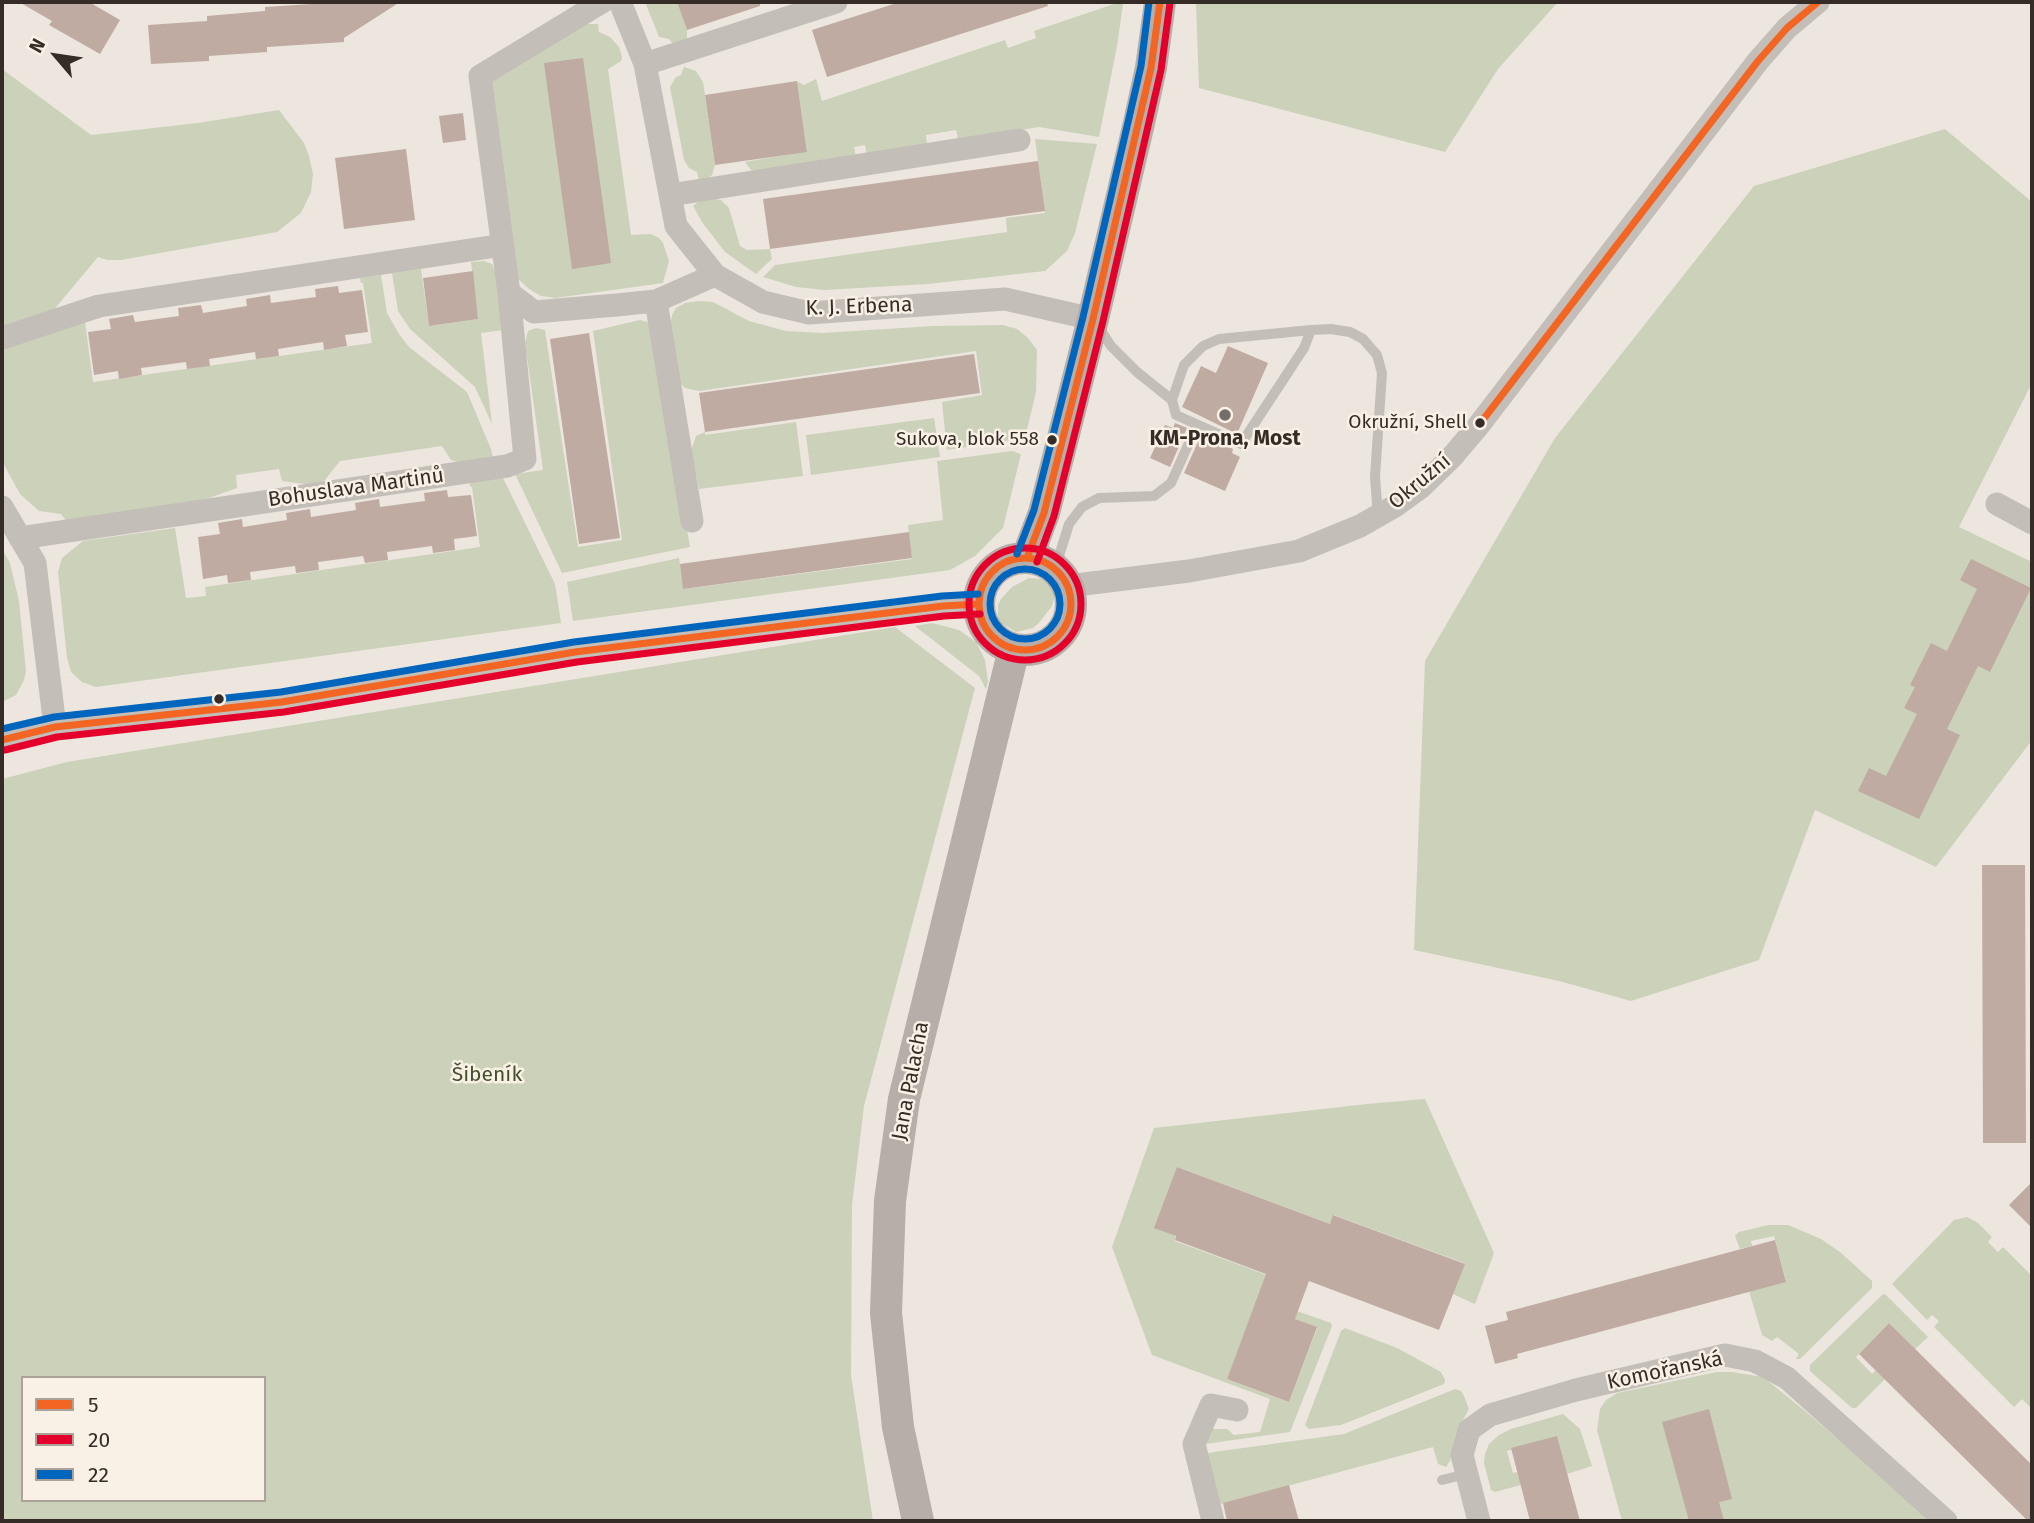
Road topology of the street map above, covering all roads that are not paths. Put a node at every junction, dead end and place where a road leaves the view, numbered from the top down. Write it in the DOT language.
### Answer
graph roads {
  1 [pos="602,2"];
  2 [pos="620,2"];
  3 [pos="836,2"];
  4 [pos="1160,2"];
  5 [pos="1818,2"];
  6 [pos="645,64"];
  7 [pos="1019,140"];
  8 [pos="670,195"];
  9 [pos="503,245"];
  10 [pos="715,275"];
  11 [pos="509,293"];
  12 [pos="656,301"];
  13 [pos="1093,318"];
  14 [pos="1311,330"];
  15 [pos="2,338"];
  16 [pos="1172,400"];
  17 [pos="1197,425"];
  18 [pos="1997,504"];
  19 [pos="2,507"];
  20 [pos="1378,516"];
  21 [pos="2031,519"];
  22 [pos="692,521"];
  23 [pos="20,538"];
  24 [pos="1050,571"];
  25 [pos="979,604"];
  26 [pos="1014,649"];
  27 [pos="55,727"];
  28 [pos="2,740"];
  29 [pos="1237,1410"];
  30 [pos="1466,1474"];
  31 [pos="1442,1480"];
  32 [pos="918,1521"];
  33 [pos="1213,1521"];
  34 [pos="1479,1521"];
  35 [pos="1946,1521"];
  1 -- 9 [label="street"];
  2 -- 6 [label="street, K. J. Erbena"];
  3 -- 6 [label="street"];
  4 -- 13 [label="street"];
  5 -- 20 [label="street, Okružní"];
  6 -- 8 [label="street, K. J. Erbena"];
  7 -- 8 [label="street"];
  8 -- 10 [label="street, K. J. Erbena"];
  9 -- 11 [label="street"];
  9 -- 15 [label="street"];
  10 -- 12 [label="street"];
  10 -- 13 [label="street, K. J. Erbena"];
  11 -- 12 [label="street"];
  11 -- 23 [label="street, Bohuslava Martinů"];
  12 -- 22 [label="street"];
  13 -- 16 [label="lane"];
  13 -- 24 [label="street"];
  14 -- 16 [label="lane"];
  14 -- 17 [label="lane"];
  14 -- 20 [label="lane"];
  16 -- 17 [label="lane"];
  17 -- 24 [label="lane"];
  18 -- 21 [label="street"];
  19 -- 23 [label="street"];
  20 -- 24 [label="street, Okružní"];
  23 -- 27 [label="street"];
  24 -- 25 [label="street"];
  24 -- 26 [label="street"];
  25 -- 26 [label="street"];
  25 -- 27 [label="street"];
  26 -- 32 [label="street, Jana Palacha"];
  27 -- 28 [label="street"];
  29 -- 33 [label="street"];
  30 -- 31 [label="lane"];
  30 -- 34 [label="street, Komořanská"];
  30 -- 35 [label="street, Komořanská"];
}
